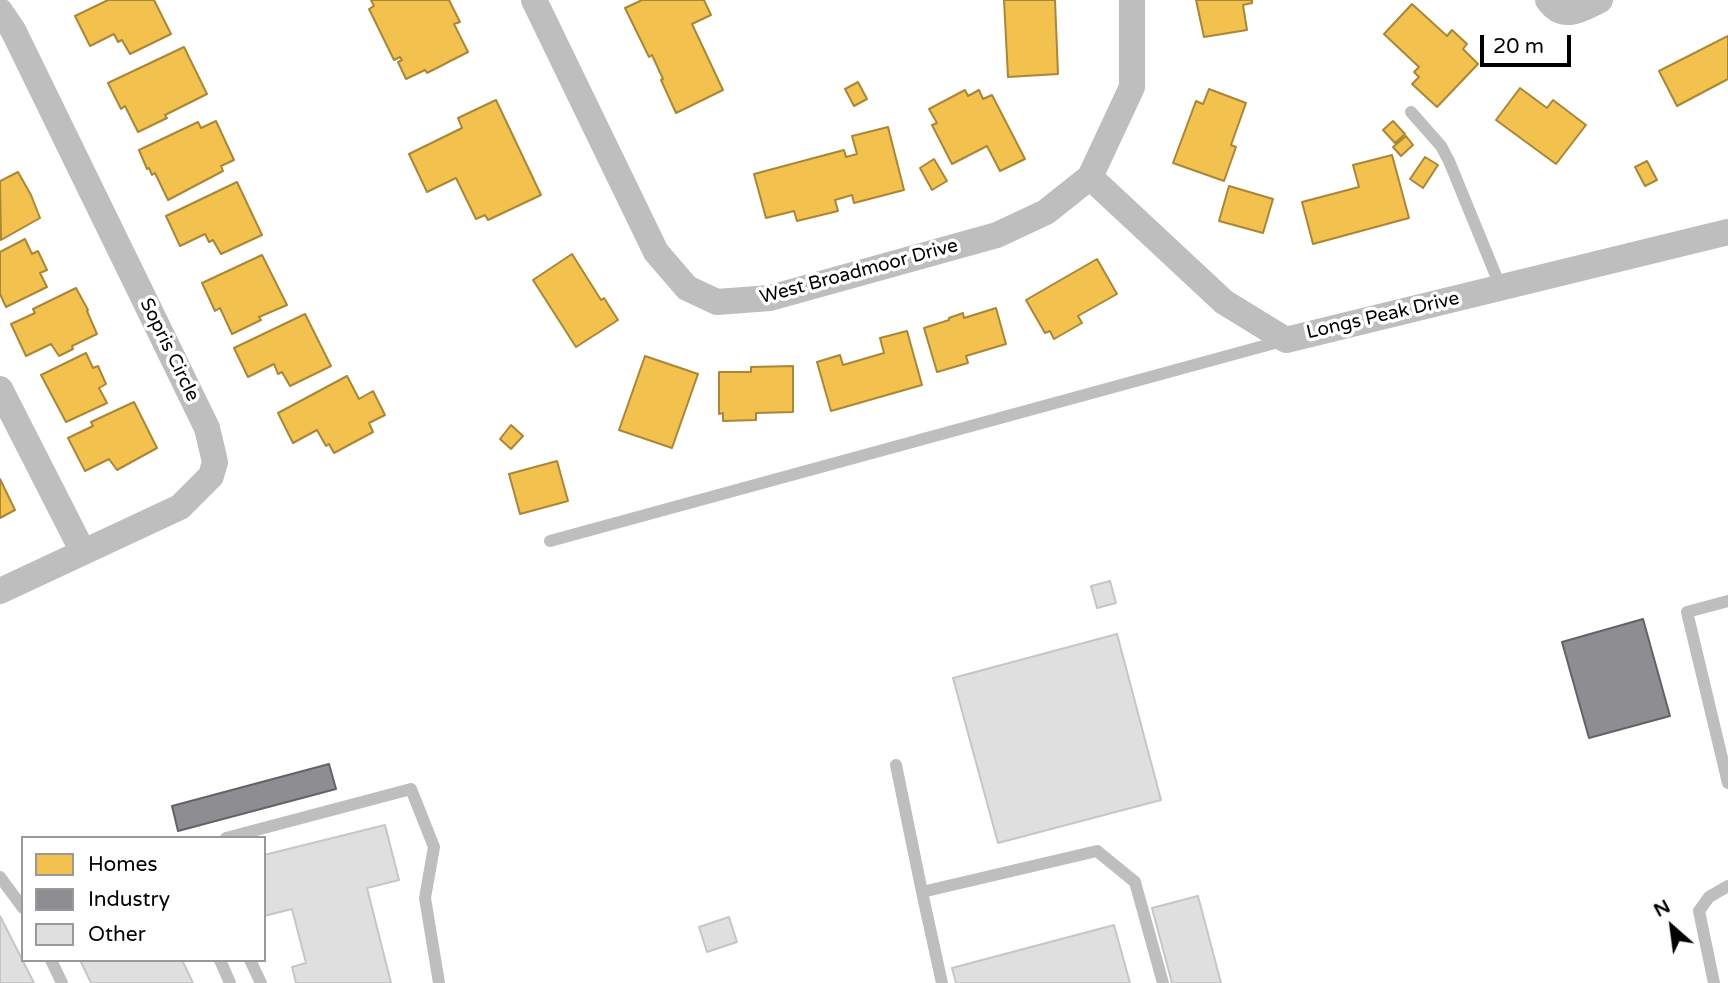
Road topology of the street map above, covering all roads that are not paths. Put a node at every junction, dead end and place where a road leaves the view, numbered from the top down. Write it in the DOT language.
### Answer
graph roads {
  1 [pos="534,0"];
  2 [pos="1132,0"];
  3 [pos="1548,0"];
  4 [pos="1600,0"];
  5 [pos="0,11"];
  6 [pos="1411,112"];
  7 [pos="1090,177"];
  8 [pos="1728,232"];
  9 [pos="1501,288"];
  10 [pos="1286,340"];
  11 [pos="0,389"];
  12 [pos="550,541"];
  13 [pos="82,552"];
  14 [pos="0,591"];
  15 [pos="1728,601"];
  16 [pos="896,765"];
  17 [pos="1728,783"];
  18 [pos="234,836"];
  19 [pos="0,877"];
  20 [pos="1728,886"];
  21 [pos="922,892"];
  22 [pos="21,905"];
  23 [pos="52,962"];
  24 [pos="221,962"];
  25 [pos="251,962"];
  26 [pos="62,983"];
  27 [pos="230,983"];
  28 [pos="261,983"];
  29 [pos="439,983"];
  30 [pos="942,983"];
  31 [pos="1163,983"];
  32 [pos="1714,983"];
  1 -- 7 [label="street, West Broadmoor Drive"];
  2 -- 7 [label="street"];
  3 -- 4 [label="street"];
  5 -- 13 [label="street, Sopris Circle"];
  6 -- 9 [label="lane"];
  7 -- 10 [label="street, Longs Peak Drive"];
  8 -- 9 [label="street, Longs Peak Drive"];
  9 -- 10 [label="street, Longs Peak Drive"];
  10 -- 12 [label="lane"];
  11 -- 13 [label="street"];
  13 -- 14 [label="street, Sopris Circle"];
  15 -- 17 [label="lane"];
  16 -- 21 [label="lane"];
  18 -- 29 [label="lane"];
  19 -- 22 [label="lane"];
  20 -- 32 [label="lane"];
  21 -- 30 [label="lane"];
  21 -- 31 [label="lane"];
  23 -- 26 [label="lane"];
  24 -- 27 [label="lane"];
  25 -- 28 [label="lane"];
}
